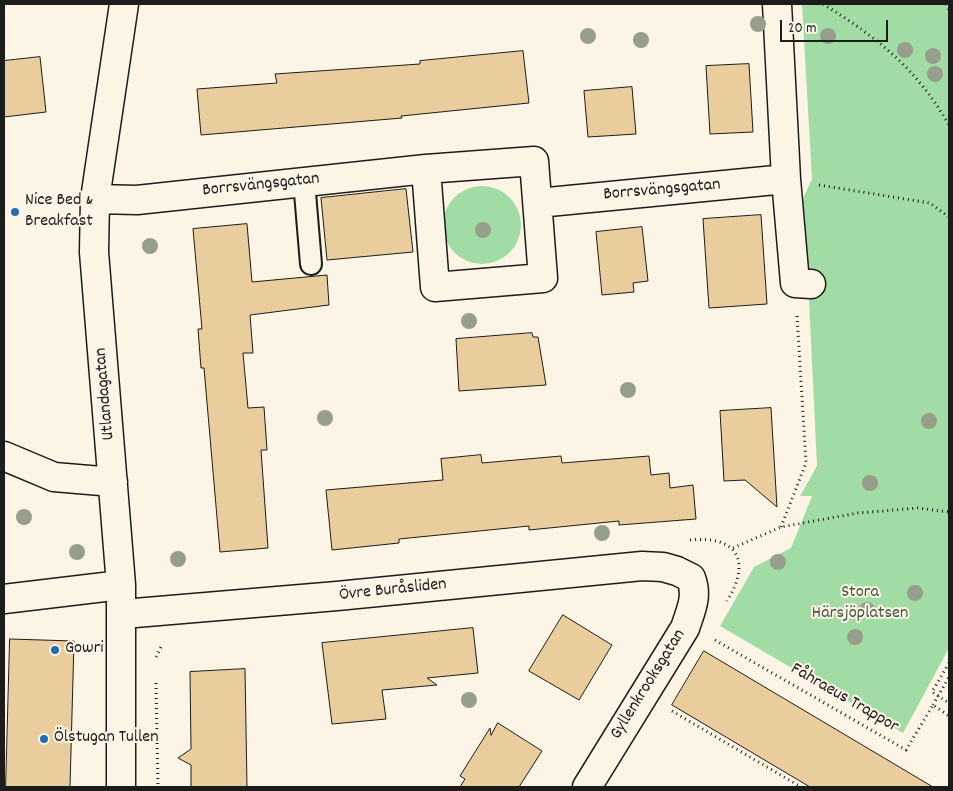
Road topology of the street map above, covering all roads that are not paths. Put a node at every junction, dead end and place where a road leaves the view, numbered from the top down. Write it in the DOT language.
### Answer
graph roads {
  1 [pos="124,4"];
  2 [pos="777,4"];
  3 [pos="426,169"];
  4 [pos="786,179"];
  5 [pos="304,181"];
  6 [pos="95,199"];
  7 [pos="538,203"];
  8 [pos="311,264"];
  9 [pos="803,283"];
  10 [pos="4,456"];
  11 [pos="113,482"];
  12 [pos="663,567"];
  13 [pos="121,585"];
  14 [pos="4,599"];
  15 [pos="123,614"];
  16 [pos="121,787"];
  17 [pos="587,787"];
  1 -- 6 [label="street, Utlandagatan"];
  2 -- 4 [label="street"];
  3 -- 5 [label="street, Borrsvängsgatan"];
  3 -- 7 [label="street, Borrsvängsgatan"];
  3 -- 7 [label="street, Borrsvängsgatan"];
  4 -- 7 [label="street, Borrsvängsgatan"];
  4 -- 9 [label="street"];
  5 -- 6 [label="street, Borrsvängsgatan"];
  5 -- 8 [label="lane"];
  6 -- 11 [label="street, Utlandagatan"];
  10 -- 11 [label="street"];
  11 -- 13 [label="street, Utlandagatan"];
  12 -- 15 [label="street, Övre Buråsliden"];
  12 -- 17 [label="street, Gyllenkrooksgatan"];
  13 -- 14 [label="street"];
  13 -- 15 [label="street, Utlandagatan"];
  15 -- 16 [label="street, Utlandagatan"];
}
